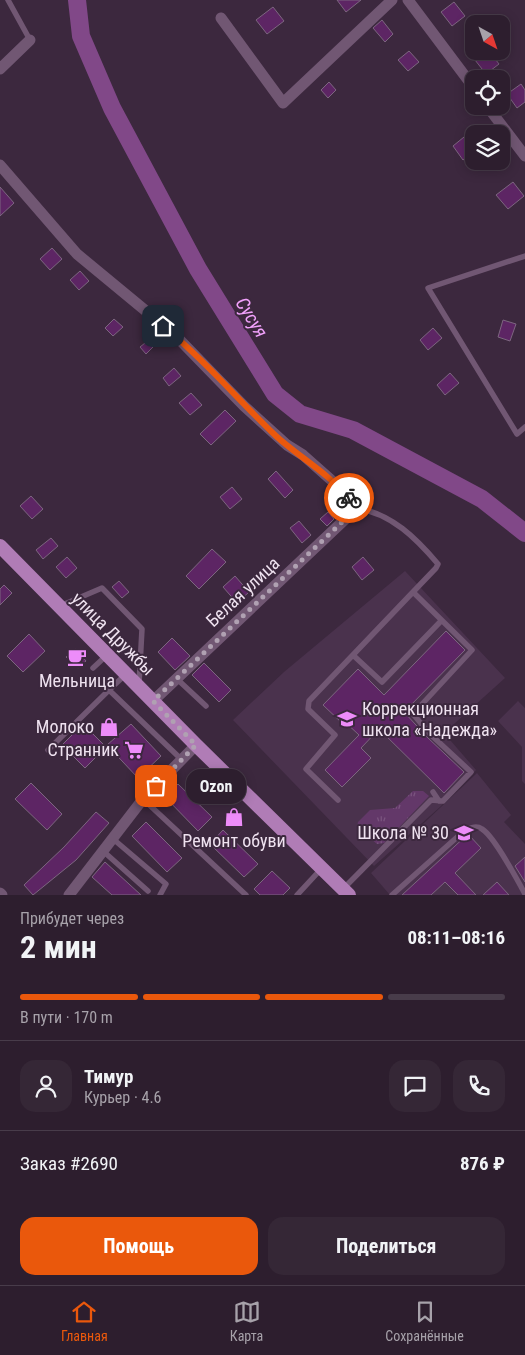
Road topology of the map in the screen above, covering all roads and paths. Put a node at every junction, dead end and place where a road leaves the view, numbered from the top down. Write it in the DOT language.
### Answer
graph roads {
  1 [pos="8,0"];
  2 [pos="392,0"];
  3 [pos="408,0"];
  4 [pos="221,18"];
  5 [pos="30,40"];
  6 [pos="0,69"];
  7 [pos="465,76"];
  8 [pos="495,115"];
  9 [pos="525,156"];
  10 [pos="0,165"];
  11 [pos="525,256"];
  12 [pos="525,427"];
  13 [pos="357,508"];
  14 [pos="0,546"];
  15 [pos="413,592"];
  16 [pos="60,606"];
  17 [pos="441,621"];
  18 [pos="107,655"];
  19 [pos="354,656"];
  20 [pos="93,668"];
  21 [pos="126,674"];
  22 [pos="177,679"];
  23 [pos="139,686"];
  24 [pos="109,690"];
  25 [pos="153,701"];
  26 [pos="206,706"];
  27 [pos="196,745"];
  28 [pos="48,750"];
  29 [pos="181,759"];
  30 [pos="433,792"];
  31 [pos="143,799"];
  32 [pos="338,800"];
  33 [pos="439,800"];
  34 [pos="112,838"];
  35 [pos="102,850"];
  36 [pos="322,868"];
  37 [pos="148,890"];
  38 [pos="346,892"];
  39 [pos="525,894"];
  40 [pos="69,895"];
  41 [pos="160,895"];
  42 [pos="246,895"];
  43 [pos="297,895"];
  44 [pos="392,895"];
  1 -- 5 [label="lane"];
  2 -- 4 [label="street"];
  3 -- 7 [label="street"];
  5 -- 6 [label="street"];
  8 -- 9 [label="street"];
  10 -- 13 [label="street"];
  11 -- 12 [label="lane"];
  13 -- 15 [label="lane"];
  13 -- 22 [label="street, Белая улица"];
  14 -- 16 [label="main road, улица Дружбы"];
  15 -- 17 [label="lane"];
  15 -- 19 [label="lane"];
  16 -- 18 [label="main road, улица Дружбы"];
  16 -- 23 [label="lane"];
  17 -- 19 [label="lane"];
  17 -- 33 [label="lane"];
  18 -- 20 [label="lane"];
  18 -- 21 [label="main road, улица Дружбы"];
  19 -- 32 [label="lane"];
  21 -- 23 [label="main road, улица Дружбы"];
  21 -- 24 [label="lane"];
  22 -- 25 [label="street, Белая улица"];
  22 -- 26 [label="lane"];
  23 -- 25 [label="main road, улица Дружбы"];
  24 -- 28 [label="lane"];
  24 -- 29 [label="lane"];
  25 -- 27 [label="main road, улица Дружбы"];
  27 -- 29 [label="street"];
  27 -- 36 [label="main road, улица Дружбы"];
  29 -- 31 [label="street"];
  30 -- 33 [label="lane"];
  31 -- 34 [label="street"];
  31 -- 42 [label="lane"];
  33 -- 38 [label="lane"];
  34 -- 35 [label="street"];
  34 -- 41 [label="lane"];
  35 -- 37 [label="lane"];
  35 -- 40 [label="street"];
  36 -- 38 [label="main road, улица Дружбы"];
  36 -- 43 [label="lane"];
  39 -- 44 [label="lane"];
}
